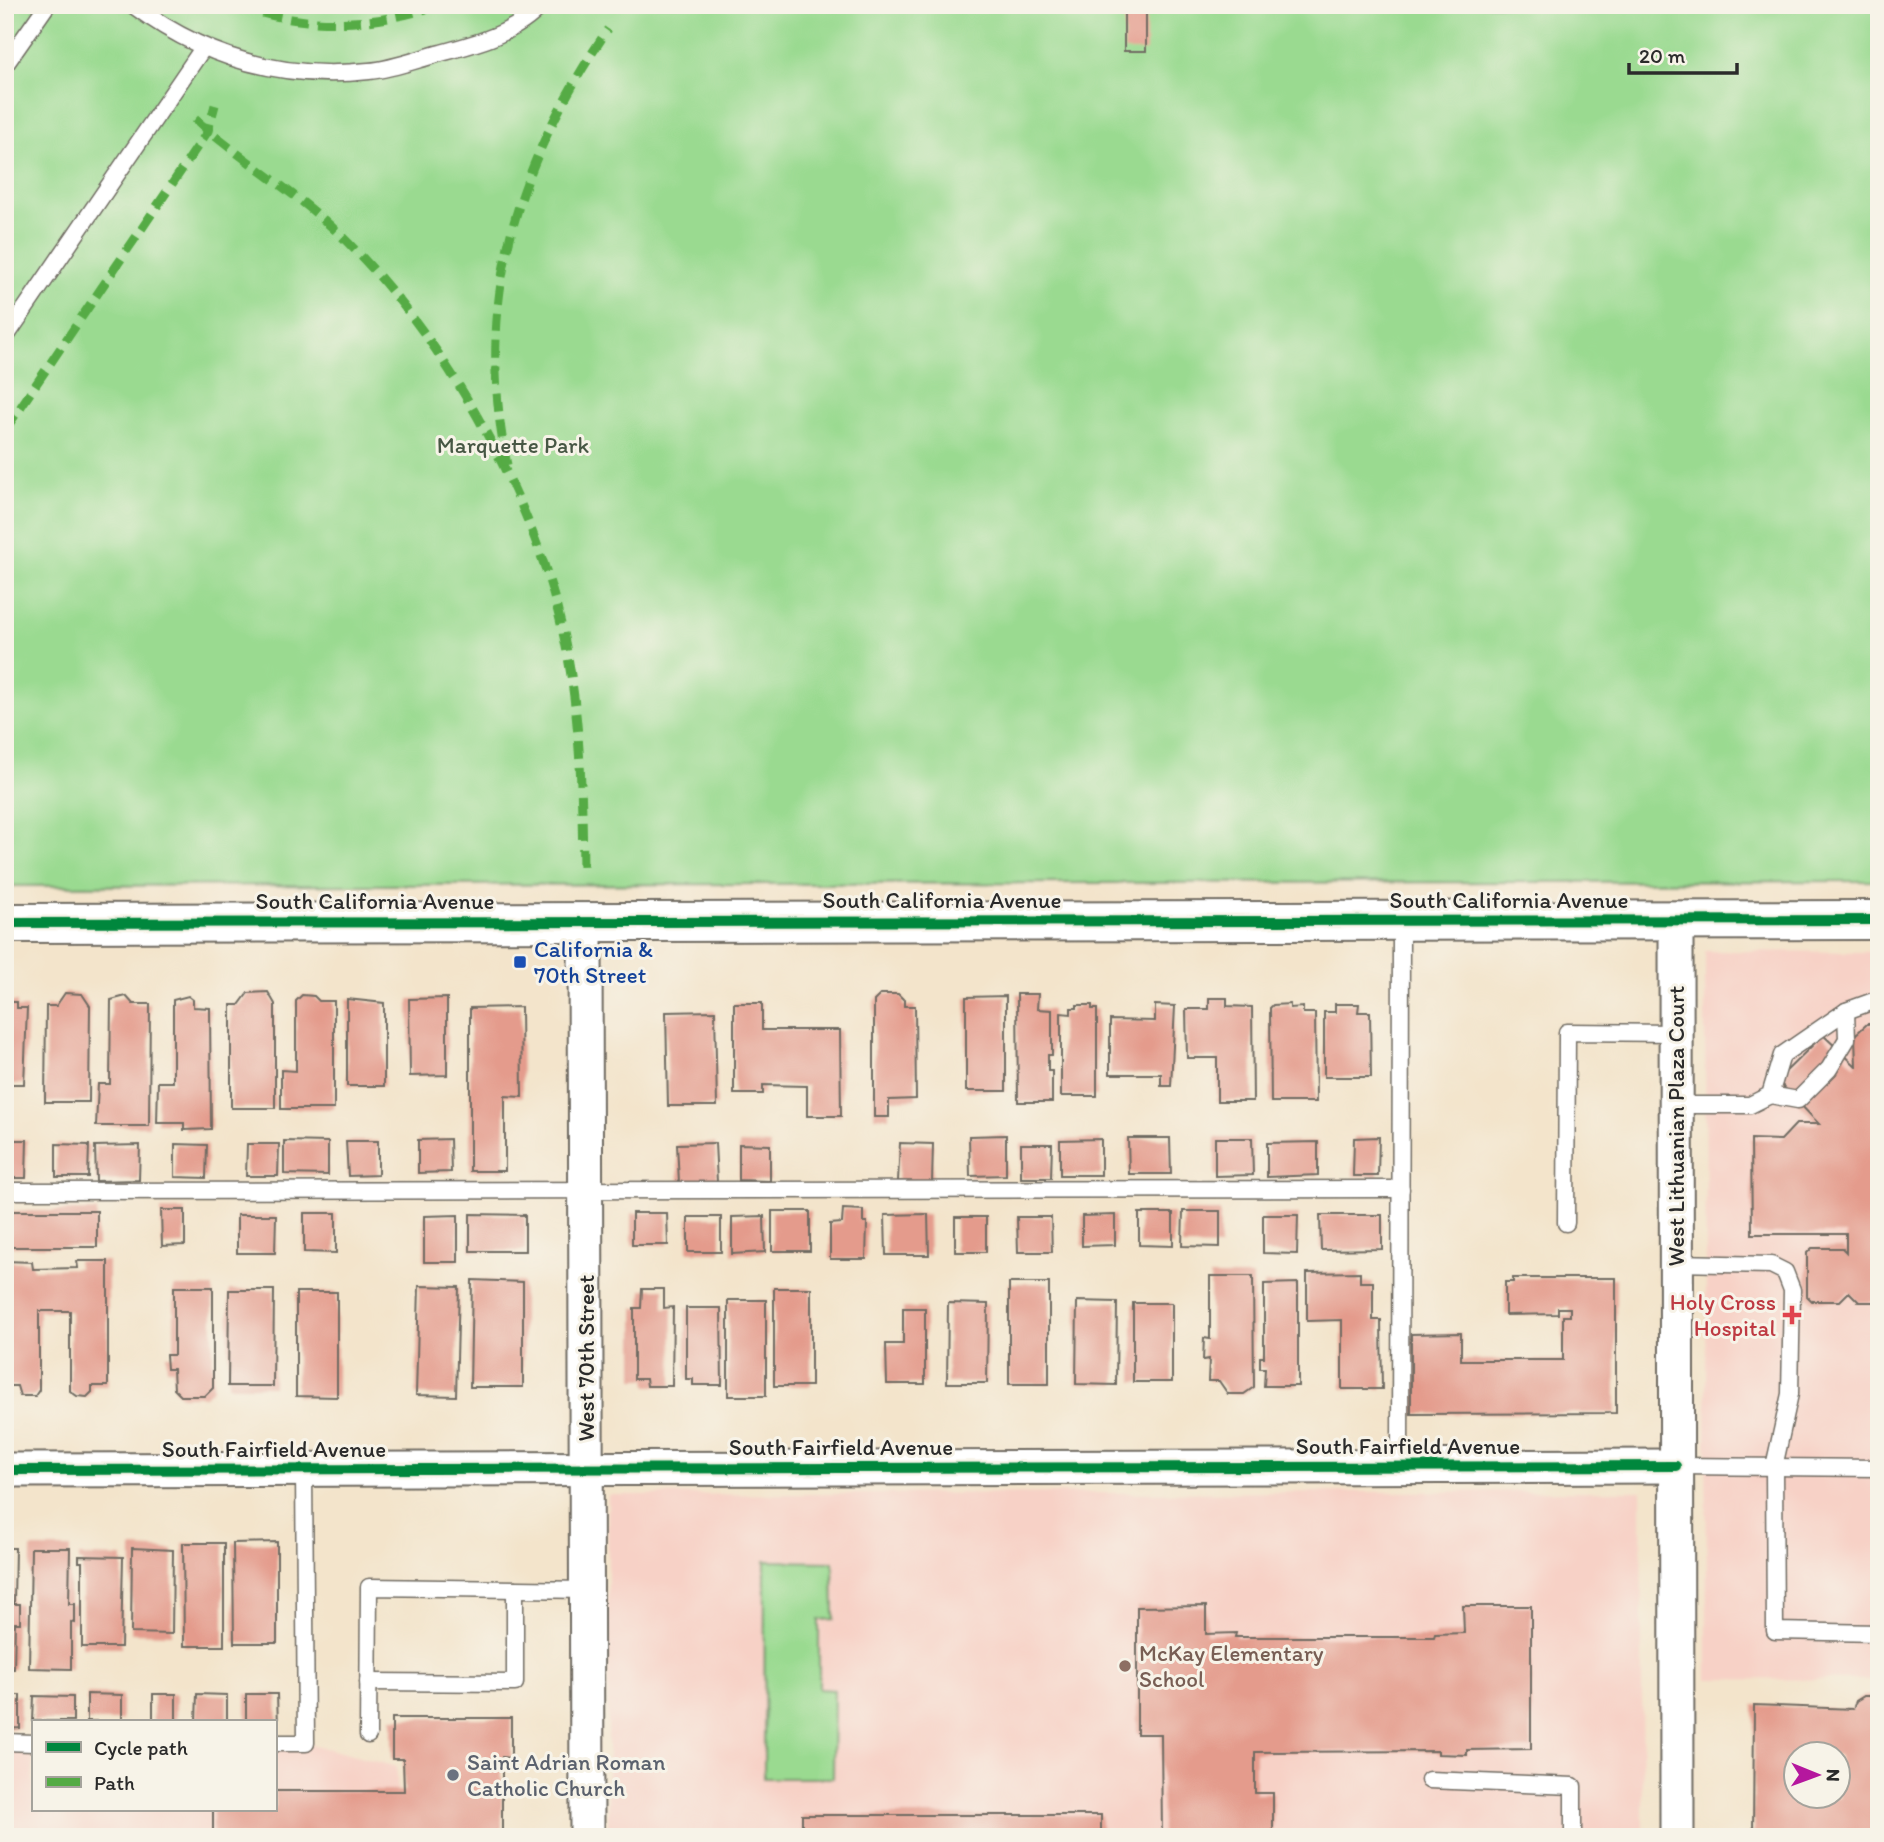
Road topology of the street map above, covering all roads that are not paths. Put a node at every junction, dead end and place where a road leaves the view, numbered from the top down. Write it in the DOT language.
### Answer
graph roads {
  1 [pos="47,5"];
  2 [pos="133,5"];
  3 [pos="541,5"];
  4 [pos="202,48"];
  5 [pos="5,65"];
  6 [pos="5,338"];
  7 [pos="1676,920"];
  8 [pos="1879,920"];
  9 [pos="1401,921"];
  10 [pos="585,922"];
  11 [pos="5,923"];
  12 [pos="1879,999"];
  13 [pos="1846,1011"];
  14 [pos="1676,1033"];
  15 [pos="1770,1095"];
  16 [pos="1676,1105"];
  17 [pos="1401,1189"];
  18 [pos="5,1191"];
  19 [pos="586,1191"];
  20 [pos="1566,1223"];
  21 [pos="1676,1263"];
  22 [pos="1676,1466"];
  23 [pos="1400,1467"];
  24 [pos="1774,1467"];
  25 [pos="1879,1468"];
  26 [pos="304,1469"];
  27 [pos="586,1469"];
  28 [pos="5,1470"];
  29 [pos="515,1589"];
  30 [pos="587,1590"];
  31 [pos="1879,1633"];
  32 [pos="368,1682"];
  33 [pos="368,1735"];
  34 [pos="5,1742"];
  35 [pos="32,1742"];
  36 [pos="276,1743"];
  37 [pos="1429,1780"];
  38 [pos="587,1837"];
  39 [pos="1573,1837"];
  40 [pos="1677,1837"];
  1 -- 5 [label="lane"];
  2 -- 4 [label="lane"];
  3 -- 4 [label="lane"];
  4 -- 6 [label="lane"];
  7 -- 8 [label="street, South California Avenue"];
  7 -- 9 [label="street, South California Avenue"];
  7 -- 14 [label="street, West Lithuanian Plaza Court"];
  9 -- 10 [label="street, South California Avenue"];
  9 -- 17 [label="lane"];
  10 -- 11 [label="street, South California Avenue"];
  10 -- 19 [label="street, West 70th Street"];
  12 -- 13 [label="lane"];
  13 -- 15 [label="lane"];
  13 -- 15 [label="lane"];
  14 -- 16 [label="street, West Lithuanian Plaza Court"];
  14 -- 20 [label="lane"];
  15 -- 16 [label="lane"];
  16 -- 21 [label="street, West Lithuanian Plaza Court"];
  17 -- 19 [label="lane"];
  17 -- 23 [label="lane"];
  18 -- 19 [label="lane"];
  19 -- 27 [label="street, West 70th Street"];
  21 -- 22 [label="street, West Lithuanian Plaza Court"];
  21 -- 24 [label="lane"];
  22 -- 23 [label="street, South Fairfield Avenue"];
  22 -- 24 [label="lane"];
  22 -- 40 [label="street, West Lithuanian Plaza Court"];
  23 -- 27 [label="street, South Fairfield Avenue"];
  24 -- 25 [label="lane"];
  24 -- 31 [label="lane"];
  26 -- 27 [label="street, South Fairfield Avenue"];
  26 -- 28 [label="street, South Fairfield Avenue"];
  26 -- 36 [label="lane"];
  27 -- 30 [label="street, West 70th Street"];
  29 -- 30 [label="lane"];
  29 -- 32 [label="lane"];
  29 -- 32 [label="lane"];
  30 -- 38 [label="street, West 70th Street"];
  32 -- 33 [label="lane"];
  34 -- 35 [label="lane"];
  37 -- 39 [label="lane"];
}
